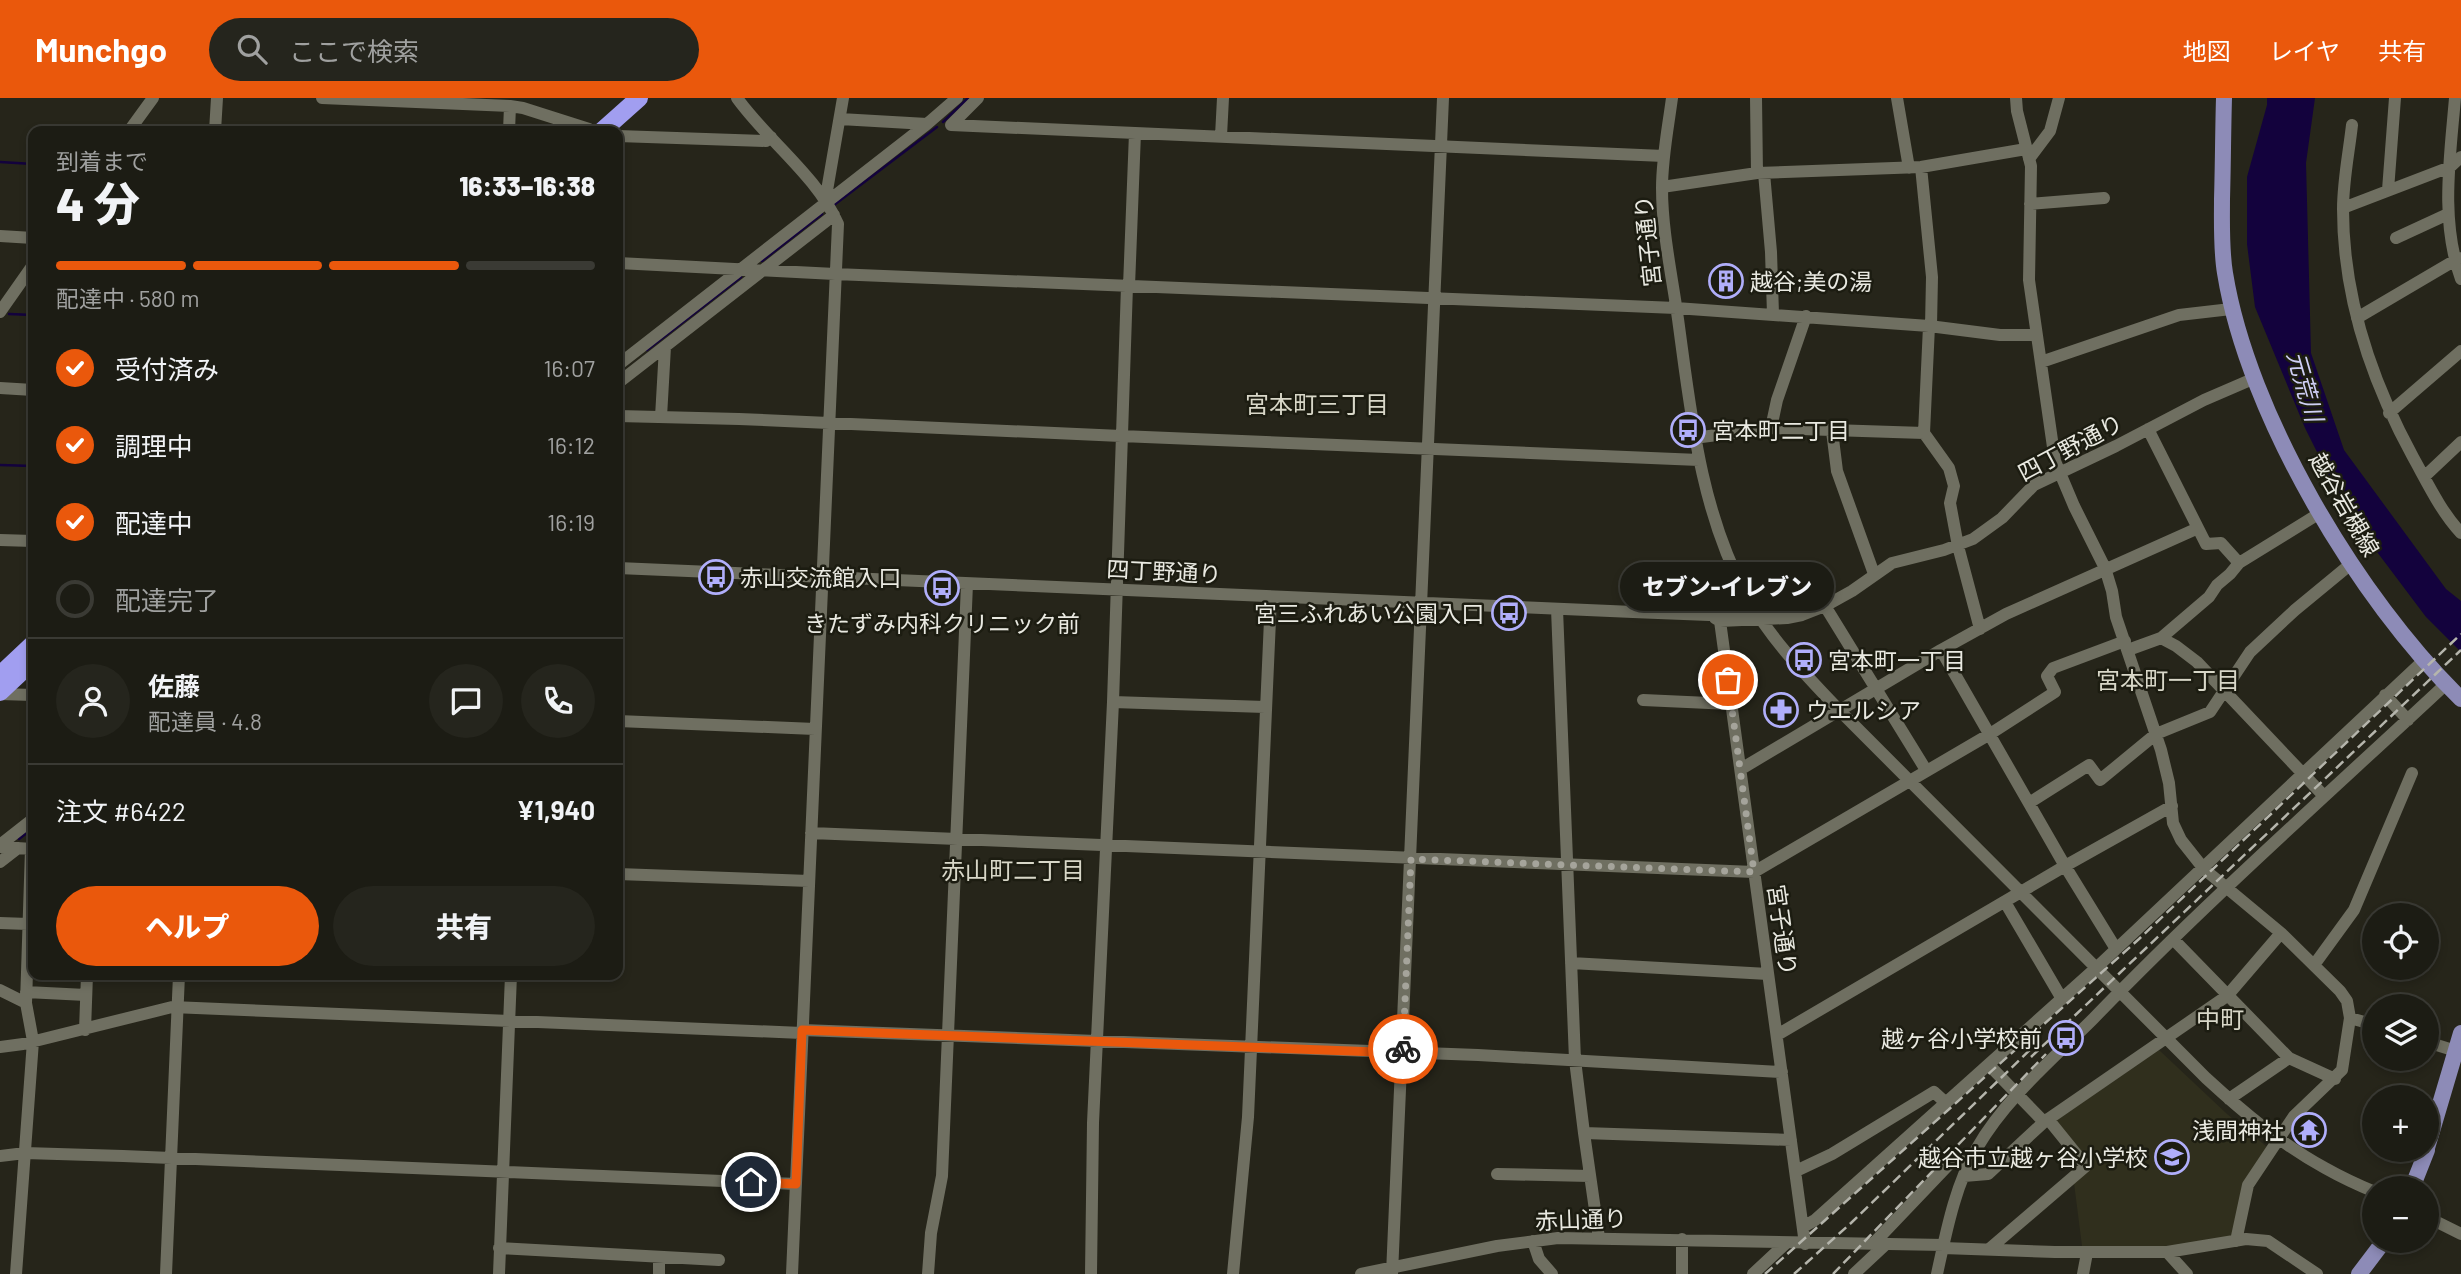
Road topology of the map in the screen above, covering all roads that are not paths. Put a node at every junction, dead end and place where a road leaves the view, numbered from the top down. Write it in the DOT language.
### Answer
graph roads {
  1 [pos="153,98"];
  2 [pos="217,98"];
  3 [pos="323,98"];
  4 [pos="623,98"];
  5 [pos="639,98"];
  6 [pos="737,98"];
  7 [pos="843,98"];
  8 [pos="957,98"];
  9 [pos="978,98"];
  10 [pos="1223,98"];
  11 [pos="1443,98"];
  12 [pos="1672,98"];
  13 [pos="1756,98"];
  14 [pos="1897,98"];
  15 [pos="2016,98"];
  16 [pos="2059,98"];
  17 [pos="2224,98"];
  18 [pos="2395,98"];
  19 [pos="2455,98"];
  20 [pos="510,106"];
  21 [pos="840,120"];
  22 [pos="927,124"];
  23 [pos="2352,125"];
  24 [pos="133,126"];
  25 [pos="215,126"];
  26 [pos="509,126"];
  27 [pos="585,126"];
  28 [pos="605,126"];
  29 [pos="608,126"];
  30 [pos="623,132"];
  31 [pos="1135,133"];
  32 [pos="1222,136"];
  33 [pos="771,137"];
  34 [pos="1441,146"];
  35 [pos="2027,154"];
  36 [pos="1664,156"];
  37 [pos="2461,157"];
  38 [pos="2450,167"];
  39 [pos="1915,168"];
  40 [pos="1761,173"];
  41 [pos="1662,187"];
  42 [pos="2389,190"];
  43 [pos="2104,198"];
  44 [pos="825,202"];
  45 [pos="2030,204"];
  46 [pos="2343,208"];
  47 [pos="834,214"];
  48 [pos="2448,214"];
  49 [pos="0,236"];
  50 [pos="28,237"];
  51 [pos="2396,238"];
  52 [pos="2458,259"];
  53 [pos="623,263"];
  54 [pos="742,268"];
  55 [pos="764,270"];
  56 [pos="28,272"];
  57 [pos="835,274"];
  58 [pos="2461,279"];
  59 [pos="1128,286"];
  60 [pos="1434,298"];
  61 [pos="1676,308"];
  62 [pos="2231,309"];
  63 [pos="0,312"];
  64 [pos="1773,314"];
  65 [pos="1806,316"];
  66 [pos="2357,318"];
  67 [pos="1930,326"];
  68 [pos="2036,335"];
  69 [pos="664,347"];
  70 [pos="2461,351"];
  71 [pos="623,361"];
  72 [pos="2041,362"];
  73 [pos="2255,378"];
  74 [pos="623,379"];
  75 [pos="0,388"];
  76 [pos="28,390"];
  77 [pos="2389,413"];
  78 [pos="623,416"];
  79 [pos="662,417"];
  80 [pos="829,423"];
  81 [pos="1771,429"];
  82 [pos="2148,429"];
  83 [pos="1832,431"];
  84 [pos="1924,433"];
  85 [pos="1121,436"];
  86 [pos="1694,438"];
  87 [pos="2461,442"];
  88 [pos="1428,449"];
  89 [pos="1699,460"];
  90 [pos="2059,473"];
  91 [pos="2424,477"];
  92 [pos="2320,513"];
  93 [pos="2196,528"];
  94 [pos="2460,530"];
  95 [pos="0,540"];
  96 [pos="28,541"];
  97 [pos="1958,545"];
  98 [pos="2238,563"];
  99 [pos="2352,564"];
  100 [pos="623,568"];
  101 [pos="2105,568"];
  102 [pos="1874,574"];
  103 [pos="822,576"];
  104 [pos="967,584"];
  105 [pos="1115,589"];
  106 [pos="1271,597"];
  107 [pos="1422,604"];
  108 [pos="1825,606"];
  109 [pos="1557,609"];
  110 [pos="1715,618"];
  111 [pos="1759,618"];
  112 [pos="1979,629"];
  113 [pos="2161,638"];
  114 [pos="2127,646"];
  115 [pos="28,649"];
  116 [pos="1941,650"];
  117 [pos="2424,660"];
  118 [pos="28,666"];
  119 [pos="0,675"];
  120 [pos="2446,684"];
  121 [pos="1876,689"];
  122 [pos="2225,691"];
  123 [pos="0,693"];
  124 [pos="28,695"];
  125 [pos="2385,695"];
  126 [pos="2461,699"];
  127 [pos="1643,700"];
  128 [pos="1113,702"];
  129 [pos="1731,704"];
  130 [pos="1265,707"];
  131 [pos="1839,710"];
  132 [pos="623,720"];
  133 [pos="2408,720"];
  134 [pos="816,729"];
  135 [pos="1990,734"];
  136 [pos="2156,734"];
  137 [pos="1741,769"];
  138 [pos="1926,770"];
  139 [pos="2412,773"];
  140 [pos="2302,774"];
  141 [pos="1910,781"];
  142 [pos="2324,796"];
  143 [pos="2029,803"];
  144 [pos="2172,806"];
  145 [pos="28,824"];
  146 [pos="811,832"];
  147 [pos="955,838"];
  148 [pos="1107,844"];
  149 [pos="0,846"];
  150 [pos="27,849"];
  151 [pos="1258,852"];
  152 [pos="1411,859"];
  153 [pos="0,862"];
  154 [pos="1569,865"];
  155 [pos="2065,866"];
  156 [pos="2204,869"];
  157 [pos="1754,872"];
  158 [pos="623,874"];
  159 [pos="809,881"];
  160 [pos="2227,887"];
  161 [pos="2021,893"];
  162 [pos="2006,902"];
  163 [pos="0,923"];
  164 [pos="28,924"];
  165 [pos="2281,933"];
  166 [pos="2173,939"];
  167 [pos="2116,949"];
  168 [pos="1571,963"];
  169 [pos="2314,965"];
  170 [pos="2096,968"];
  171 [pos="1768,974"];
  172 [pos="87,980"];
  173 [pos="179,980"];
  174 [pos="511,980"];
  175 [pos="0,990"];
  176 [pos="2119,992"];
  177 [pos="86,995"];
  178 [pos="2227,996"];
  179 [pos="26,997"];
  180 [pos="2062,999"];
  181 [pos="178,1007"];
  182 [pos="2350,1018"];
  183 [pos="509,1020"];
  184 [pos="2362,1022"];
  185 [pos="85,1030"];
  186 [pos="802,1031"];
  187 [pos="947,1034"];
  188 [pos="2461,1034"];
  189 [pos="1777,1035"];
  190 [pos="2166,1039"];
  191 [pos="33,1041"];
  192 [pos="1098,1041"];
  193 [pos="2439,1046"];
  194 [pos="0,1047"];
  195 [pos="1251,1047"];
  196 [pos="2456,1051"];
  197 [pos="1403,1052"];
  198 [pos="2289,1058"];
  199 [pos="1575,1060"];
  200 [pos="1989,1065"];
  201 [pos="1782,1072"];
  202 [pos="2334,1079"];
  203 [pos="2018,1096"];
  204 [pos="2229,1099"];
  205 [pos="1946,1103"];
  206 [pos="2439,1108"];
  207 [pos="2046,1120"];
  208 [pos="1584,1133"];
  209 [pos="2278,1138"];
  210 [pos="1791,1140"];
  211 [pos="25,1153"];
  212 [pos="0,1156"];
  213 [pos="171,1158"];
  214 [pos="1967,1169"];
  215 [pos="502,1171"];
  216 [pos="1796,1171"];
  217 [pos="1497,1174"];
  218 [pos="1590,1176"];
  219 [pos="796,1184"];
  220 [pos="2362,1186"];
  221 [pos="2439,1223"];
  222 [pos="1803,1227"];
  223 [pos="2461,1234"];
  224 [pos="1599,1238"];
  225 [pos="1682,1240"];
  226 [pos="1533,1241"];
  227 [pos="2236,1241"];
  228 [pos="1785,1244"];
  229 [pos="1805,1244"];
  230 [pos="1880,1244"];
  231 [pos="1944,1247"];
  232 [pos="499,1248"];
  233 [pos="1988,1250"];
  234 [pos="2167,1252"];
  235 [pos="2087,1253"];
  236 [pos="2375,1253"];
  237 [pos="659,1257"];
  238 [pos="719,1260"];
  239 [pos="1393,1271"];
  240 [pos="16,1274"];
  241 [pos="166,1274"];
  242 [pos="499,1274"];
  243 [pos="659,1274"];
  244 [pos="792,1274"];
  245 [pos="928,1274"];
  246 [pos="1091,1274"];
  247 [pos="1233,1274"];
  248 [pos="1361,1274"];
  249 [pos="1552,1274"];
  250 [pos="1682,1274"];
  251 [pos="1753,1274"];
  252 [pos="1854,1274"];
  253 [pos="1937,1274"];
  254 [pos="2083,1274"];
  255 [pos="2187,1274"];
  256 [pos="2317,1274"];
  257 [pos="2359,1274"];
  1 -- 24 [label="street"];
  2 -- 25 [label="street"];
  3 -- 20 [label="street"];
  4 -- 28 [label="highway"];
  5 -- 29 [label="highway"];
  6 -- 33 [label="street"];
  7 -- 21 [label="street"];
  8 -- 22 [label="street"];
  9 -- 31 [label="street"];
  10 -- 32 [label="street"];
  11 -- 34 [label="street"];
  12 -- 36 [label="street, 宮子通り"];
  13 -- 40 [label="street"];
  14 -- 39 [label="street"];
  15 -- 35 [label="street"];
  16 -- 35 [label="street"];
  17 -- 62 [label="main road, 越谷岩槻線"];
  18 -- 42 [label="street"];
  19 -- 38 [label="street"];
  20 -- 26 [label="street"];
  20 -- 27 [label="street"];
  21 -- 22 [label="street"];
  21 -- 44 [label="street"];
  22 -- 44 [label="street"];
  23 -- 46 [label="street"];
  30 -- 33 [label="street"];
  31 -- 32 [label="street"];
  31 -- 59 [label="street"];
  32 -- 34 [label="street"];
  33 -- 44 [label="street"];
  34 -- 36 [label="street"];
  34 -- 60 [label="street"];
  35 -- 39 [label="street"];
  35 -- 45 [label="street"];
  36 -- 41 [label="street, 宮子通り"];
  37 -- 38 [label="street"];
  38 -- 42 [label="street"];
  38 -- 48 [label="street"];
  39 -- 40 [label="street"];
  39 -- 67 [label="street"];
  40 -- 41 [label="street"];
  40 -- 64 [label="street"];
  41 -- 61 [label="street, 宮子通り"];
  42 -- 46 [label="street"];
  43 -- 45 [label="street"];
  44 -- 47 [label="street"];
  44 -- 54 [label="street"];
  45 -- 68 [label="street"];
  46 -- 66 [label="street"];
  47 -- 55 [label="street"];
  47 -- 57 [label="street"];
  48 -- 51 [label="street"];
  48 -- 52 [label="street"];
  49 -- 50 [label="street"];
  52 -- 58 [label="street"];
  52 -- 66 [label="street"];
  53 -- 54 [label="street"];
  54 -- 55 [label="street"];
  54 -- 71 [label="street"];
  55 -- 57 [label="street"];
  55 -- 69 [label="street"];
  56 -- 63 [label="street"];
  57 -- 59 [label="street"];
  57 -- 80 [label="street"];
  59 -- 60 [label="street"];
  59 -- 85 [label="street"];
  60 -- 61 [label="street"];
  60 -- 88 [label="street"];
  61 -- 64 [label="street"];
  61 -- 86 [label="street, 宮子通り"];
  62 -- 72 [label="street"];
  62 -- 73 [label="main road, 越谷岩槻線"];
  64 -- 65 [label="street"];
  65 -- 67 [label="street"];
  65 -- 81 [label="street"];
  66 -- 77 [label="street"];
  67 -- 68 [label="street"];
  67 -- 84 [label="street"];
  68 -- 72 [label="street"];
  69 -- 74 [label="street"];
  69 -- 79 [label="street"];
  70 -- 77 [label="street"];
  72 -- 90 [label="street"];
  73 -- 82 [label="street, 四丁野通り"];
  73 -- 92 [label="main road, 越谷岩槻線"];
  75 -- 76 [label="street"];
  77 -- 91 [label="street"];
  78 -- 79 [label="street"];
  79 -- 80 [label="street"];
  80 -- 85 [label="street"];
  80 -- 103 [label="street"];
  81 -- 83 [label="street"];
  81 -- 86 [label="street"];
  82 -- 90 [label="street, 四丁野通り"];
  82 -- 93 [label="street"];
  83 -- 84 [label="street"];
  83 -- 102 [label="street"];
  84 -- 97 [label="street"];
  85 -- 88 [label="street"];
  85 -- 105 [label="street"];
  86 -- 89 [label="street, 宮子通り"];
  87 -- 91 [label="street"];
  88 -- 89 [label="street"];
  88 -- 107 [label="street"];
  89 -- 111 [label="street, 宮子通り"];
  90 -- 97 [label="street, 四丁野通り"];
  90 -- 101 [label="street"];
  91 -- 94 [label="street"];
  92 -- 98 [label="street"];
  92 -- 99 [label="main road, 越谷岩槻線"];
  93 -- 98 [label="street"];
  93 -- 101 [label="street"];
  95 -- 96 [label="street"];
  97 -- 102 [label="street, 四丁野通り"];
  97 -- 112 [label="street"];
  98 -- 113 [label="street"];
  99 -- 117 [label="main road, 越谷岩槻線"];
  99 -- 122 [label="street"];
  100 -- 103 [label="street, 四丁野通り"];
  101 -- 112 [label="street"];
  101 -- 114 [label="street"];
  102 -- 108 [label="street, 四丁野通り"];
  103 -- 104 [label="street, 四丁野通り"];
  103 -- 134 [label="street"];
  104 -- 105 [label="street, 四丁野通り"];
  104 -- 147 [label="street"];
  105 -- 106 [label="street, 四丁野通り"];
  105 -- 128 [label="street"];
  106 -- 107 [label="street, 四丁野通り"];
  106 -- 130 [label="street"];
  107 -- 109 [label="street, 四丁野通り"];
  107 -- 152 [label="street"];
  108 -- 111 [label="street, 四丁野通り"];
  108 -- 121 [label="street"];
  109 -- 110 [label="street, 四丁野通り"];
  109 -- 154 [label="street"];
  110 -- 111 [label="street, 四丁野通り"];
  110 -- 129 [label="street, 宮子通り"];
  111 -- 131 [label="street, 宮子通り"];
  112 -- 116 [label="street"];
  113 -- 114 [label="street"];
  113 -- 122 [label="street"];
  114 -- 135 [label="street"];
  114 -- 136 [label="street"];
  115 -- 119 [label="highway"];
  116 -- 121 [label="street"];
  116 -- 135 [label="street"];
  117 -- 120 [label="main road, 越谷岩槻線"];
  117 -- 125 [label="street"];
  118 -- 123 [label="highway"];
  120 -- 126 [label="main road, 越谷岩槻線"];
  120 -- 133 [label="street"];
  121 -- 131 [label="street"];
  121 -- 138 [label="street"];
  122 -- 136 [label="street"];
  122 -- 140 [label="street"];
  123 -- 124 [label="street"];
  125 -- 133 [label="street"];
  125 -- 140 [label="street"];
  127 -- 129 [label="street"];
  128 -- 130 [label="street"];
  128 -- 148 [label="street"];
  129 -- 137 [label="street, 宮子通り"];
  130 -- 151 [label="street"];
  131 -- 137 [label="street"];
  131 -- 141 [label="street, 宮子通り"];
  132 -- 134 [label="street"];
  133 -- 142 [label="street"];
  134 -- 146 [label="street"];
  135 -- 138 [label="street"];
  135 -- 143 [label="street"];
  136 -- 143 [label="street"];
  136 -- 144 [label="street"];
  137 -- 157 [label="street, 宮子通り"];
  138 -- 141 [label="street"];
  139 -- 169 [label="street"];
  140 -- 142 [label="street"];
  140 -- 156 [label="street"];
  141 -- 157 [label="street"];
  141 -- 161 [label="street, 宮子通り"];
  142 -- 160 [label="street"];
  143 -- 155 [label="street"];
  144 -- 155 [label="street"];
  144 -- 156 [label="street"];
  145 -- 149 [label="street"];
  146 -- 147 [label="street"];
  146 -- 159 [label="street"];
  147 -- 148 [label="street"];
  147 -- 187 [label="street"];
  148 -- 151 [label="street"];
  148 -- 192 [label="street"];
  149 -- 150 [label="street"];
  150 -- 153 [label="street"];
  150 -- 164 [label="street"];
  151 -- 152 [label="street"];
  151 -- 195 [label="street"];
  152 -- 154 [label="street"];
  152 -- 197 [label="street"];
  154 -- 157 [label="street"];
  154 -- 168 [label="street"];
  155 -- 161 [label="street"];
  155 -- 167 [label="street"];
  156 -- 160 [label="street"];
  156 -- 167 [label="street"];
  157 -- 171 [label="street, 宮子通り"];
  158 -- 159 [label="street"];
  159 -- 186 [label="street"];
  160 -- 165 [label="street"];
  160 -- 166 [label="street"];
  161 -- 162 [label="street"];
  161 -- 170 [label="street, 宮子通り"];
  162 -- 180 [label="street"];
  162 -- 189 [label="street"];
  163 -- 164 [label="street"];
  164 -- 179 [label="street"];
  165 -- 169 [label="street"];
  165 -- 178 [label="street"];
  166 -- 176 [label="street"];
  166 -- 178 [label="street"];
  167 -- 170 [label="street"];
  168 -- 171 [label="street"];
  168 -- 199 [label="street"];
  169 -- 182 [label="street"];
  170 -- 176 [label="street, 宮子通り"];
  170 -- 180 [label="street"];
  171 -- 189 [label="street, 宮子通り"];
  172 -- 177 [label="street"];
  173 -- 181 [label="street"];
  174 -- 183 [label="street"];
  175 -- 179 [label="street"];
  176 -- 190 [label="street, 宮子通り"];
  176 -- 203 [label="street"];
  177 -- 179 [label="street"];
  177 -- 185 [label="street"];
  178 -- 190 [label="street"];
  178 -- 198 [label="street"];
  179 -- 191 [label="street"];
  180 -- 200 [label="street"];
  181 -- 183 [label="street"];
  181 -- 185 [label="street"];
  181 -- 213 [label="street"];
  182 -- 184 [label="street"];
  182 -- 202 [label="street"];
  183 -- 186 [label="street"];
  183 -- 215 [label="street"];
  185 -- 191 [label="street"];
  186 -- 187 [label="street"];
  186 -- 219 [label="street"];
  187 -- 192 [label="street"];
  187 -- 245 [label="street"];
  188 -- 196 [label="main road"];
  189 -- 201 [label="street, 宮子通り"];
  190 -- 204 [label="street, 宮子通り"];
  190 -- 207 [label="street"];
  191 -- 194 [label="street"];
  191 -- 211 [label="street"];
  192 -- 195 [label="street"];
  192 -- 246 [label="street"];
  193 -- 196 [label="street"];
  195 -- 197 [label="street"];
  195 -- 247 [label="street"];
  196 -- 206 [label="main road"];
  197 -- 199 [label="street"];
  197 -- 239 [label="street"];
  198 -- 202 [label="street"];
  198 -- 204 [label="street"];
  199 -- 201 [label="street"];
  199 -- 208 [label="street"];
  200 -- 203 [label="street"];
  200 -- 205 [label="street"];
  201 -- 210 [label="street, 宮子通り"];
  202 -- 209 [label="street"];
  203 -- 207 [label="street"];
  203 -- 214 [label="street"];
  204 -- 209 [label="street, 宮子通り"];
  205 -- 216 [label="street"];
  205 -- 222 [label="street"];
  207 -- 214 [label="street"];
  207 -- 233 [label="street"];
  208 -- 210 [label="street"];
  208 -- 218 [label="street"];
  209 -- 220 [label="street, 宮子通り"];
  209 -- 227 [label="street"];
  210 -- 216 [label="street, 宮子通り"];
  211 -- 212 [label="street"];
  211 -- 213 [label="street"];
  211 -- 240 [label="street"];
  213 -- 215 [label="street"];
  213 -- 241 [label="street"];
  214 -- 230 [label="street"];
  214 -- 231 [label="street"];
  215 -- 219 [label="street"];
  215 -- 232 [label="street"];
  216 -- 222 [label="street, 宮子通り"];
  217 -- 218 [label="street"];
  218 -- 224 [label="street"];
  219 -- 244 [label="street"];
  221 -- 223 [label="street"];
  222 -- 229 [label="street, 宮子通り"];
  224 -- 225 [label="street, 赤山通り"];
  224 -- 226 [label="street, 赤山通り"];
  225 -- 228 [label="street, 赤山通り"];
  225 -- 250 [label="street"];
  226 -- 239 [label="street, 赤山通り"];
  226 -- 249 [label="street"];
  227 -- 234 [label="street, 赤山通り"];
  227 -- 256 [label="street, 赤山通り"];
  228 -- 229 [label="street, 赤山通り"];
  228 -- 251 [label="street"];
  229 -- 230 [label="street, 赤山通り"];
  230 -- 231 [label="street, 赤山通り"];
  230 -- 252 [label="street"];
  231 -- 233 [label="street, 赤山通り"];
  231 -- 253 [label="street"];
  232 -- 237 [label="street"];
  232 -- 242 [label="street"];
  233 -- 235 [label="street, 赤山通り"];
  234 -- 235 [label="street, 赤山通り"];
  234 -- 255 [label="street"];
  235 -- 254 [label="street"];
  236 -- 257 [label="main road"];
  237 -- 238 [label="street"];
  237 -- 243 [label="street"];
  239 -- 248 [label="street, 赤山通り"];
}
